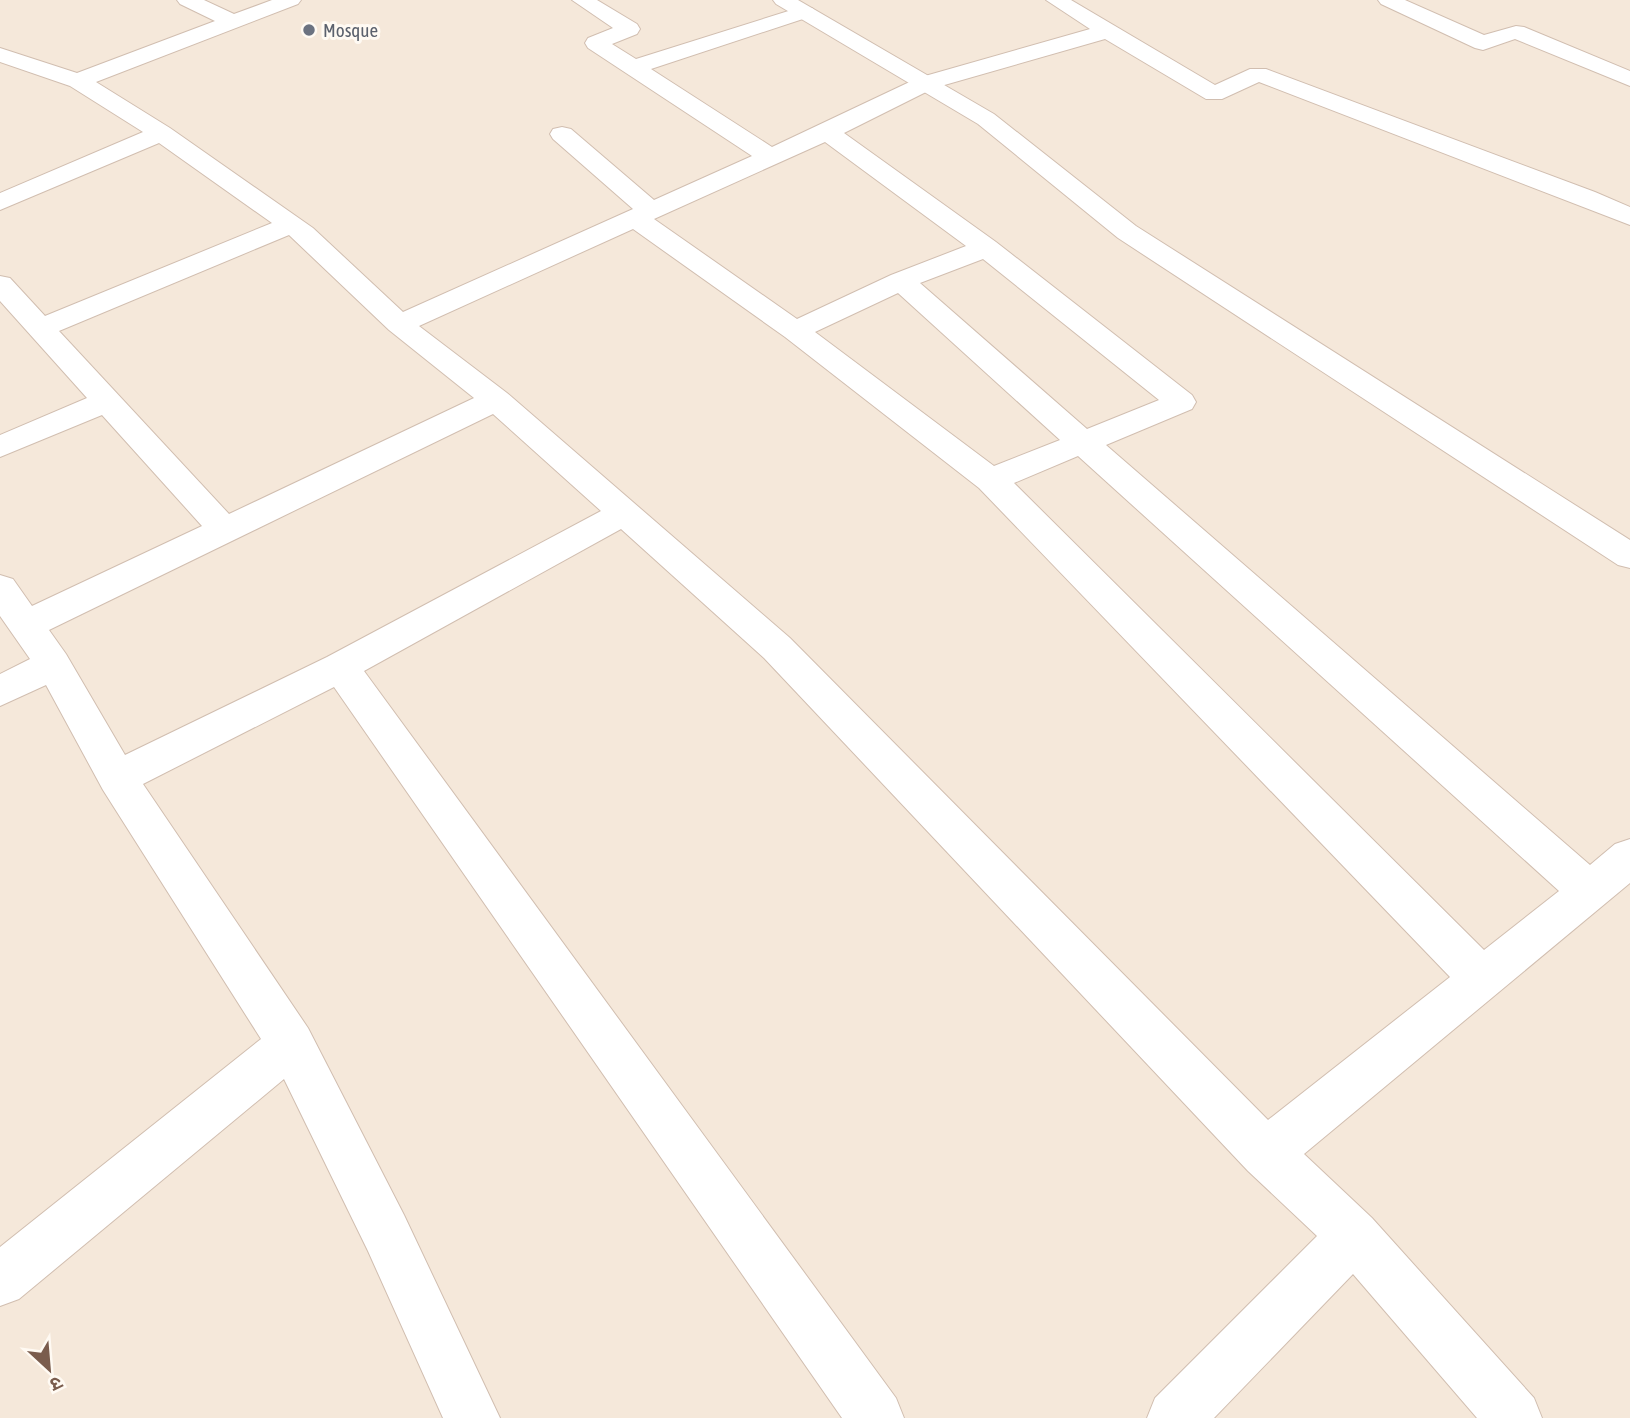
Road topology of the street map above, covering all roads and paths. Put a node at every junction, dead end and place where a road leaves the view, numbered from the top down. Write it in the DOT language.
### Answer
graph roads {
  1 [pos="187,0"];
  2 [pos="291,0"];
  3 [pos="582,0"];
  4 [pos="783,0"];
  5 [pos="1056,0"];
  6 [pos="1388,0"];
  7 [pos="805,12"];
  8 [pos="234,22"];
  9 [pos="1108,31"];
  10 [pos="0,55"];
  11 [pos="632,68"];
  12 [pos="1630,79"];
  13 [pos="78,81"];
  14 [pos="926,83"];
  15 [pos="827,132"];
  16 [pos="161,133"];
  17 [pos="562,134"];
  18 [pos="771,157"];
  19 [pos="0,202"];
  20 [pos="642,214"];
  21 [pos="1630,217"];
  22 [pos="290,225"];
  23 [pos="986,248"];
  24 [pos="901,281"];
  25 [pos="15,308"];
  26 [pos="399,324"];
  27 [pos="795,331"];
  28 [pos="496,400"];
  29 [pos="107,401"];
  30 [pos="1084,444"];
  31 [pos="0,447"];
  32 [pos="991,480"];
  33 [pos="624,513"];
  34 [pos="224,529"];
  35 [pos="1630,556"];
  36 [pos="0,588"];
  37 [pos="26,625"];
  38 [pos="54,664"];
  39 [pos="340,667"];
  40 [pos="0,691"];
  41 [pos="117,778"];
  42 [pos="1630,857"];
  43 [pos="1590,892"];
  44 [pos="1482,979"];
  45 [pos="291,1044"];
  46 [pos="1266,1153"];
  47 [pos="1354,1236"];
  48 [pos="0,1280"];
  49 [pos="472,1418"];
  50 [pos="876,1418"];
  51 [pos="1175,1418"];
  52 [pos="1514,1418"];
  1 -- 8 [label="street"];
  2 -- 8 [label="street"];
  3 -- 11 [label="street"];
  4 -- 7 [label="street"];
  5 -- 9 [label="street"];
  6 -- 12 [label="street"];
  7 -- 11 [label="street"];
  7 -- 14 [label="street"];
  8 -- 13 [label="street"];
  9 -- 14 [label="street"];
  9 -- 21 [label="street"];
  10 -- 13 [label="street"];
  11 -- 18 [label="street"];
  13 -- 16 [label="street"];
  14 -- 15 [label="street"];
  14 -- 35 [label="street"];
  15 -- 18 [label="street"];
  15 -- 23 [label="street"];
  16 -- 19 [label="street"];
  16 -- 22 [label="street"];
  17 -- 20 [label="street"];
  18 -- 20 [label="street"];
  20 -- 26 [label="street"];
  20 -- 27 [label="street"];
  22 -- 25 [label="street"];
  22 -- 26 [label="street"];
  23 -- 24 [label="street"];
  23 -- 30 [label="street"];
  24 -- 27 [label="street"];
  24 -- 30 [label="street"];
  25 -- 29 [label="street"];
  26 -- 28 [label="street"];
  27 -- 32 [label="street"];
  28 -- 33 [label="street"];
  28 -- 34 [label="street"];
  29 -- 31 [label="street"];
  29 -- 34 [label="street"];
  30 -- 32 [label="street"];
  30 -- 43 [label="street"];
  32 -- 44 [label="street"];
  33 -- 39 [label="street"];
  33 -- 46 [label="street"];
  34 -- 37 [label="street"];
  36 -- 37 [label="street"];
  37 -- 38 [label="street"];
  38 -- 40 [label="street"];
  38 -- 41 [label="street"];
  39 -- 41 [label="street"];
  39 -- 50 [label="street"];
  41 -- 45 [label="street"];
  42 -- 43 [label="street"];
  43 -- 44 [label="street"];
  44 -- 46 [label="street"];
  45 -- 48 [label="street"];
  45 -- 49 [label="street"];
  46 -- 47 [label="street"];
  47 -- 51 [label="street"];
  47 -- 52 [label="street"];
}
